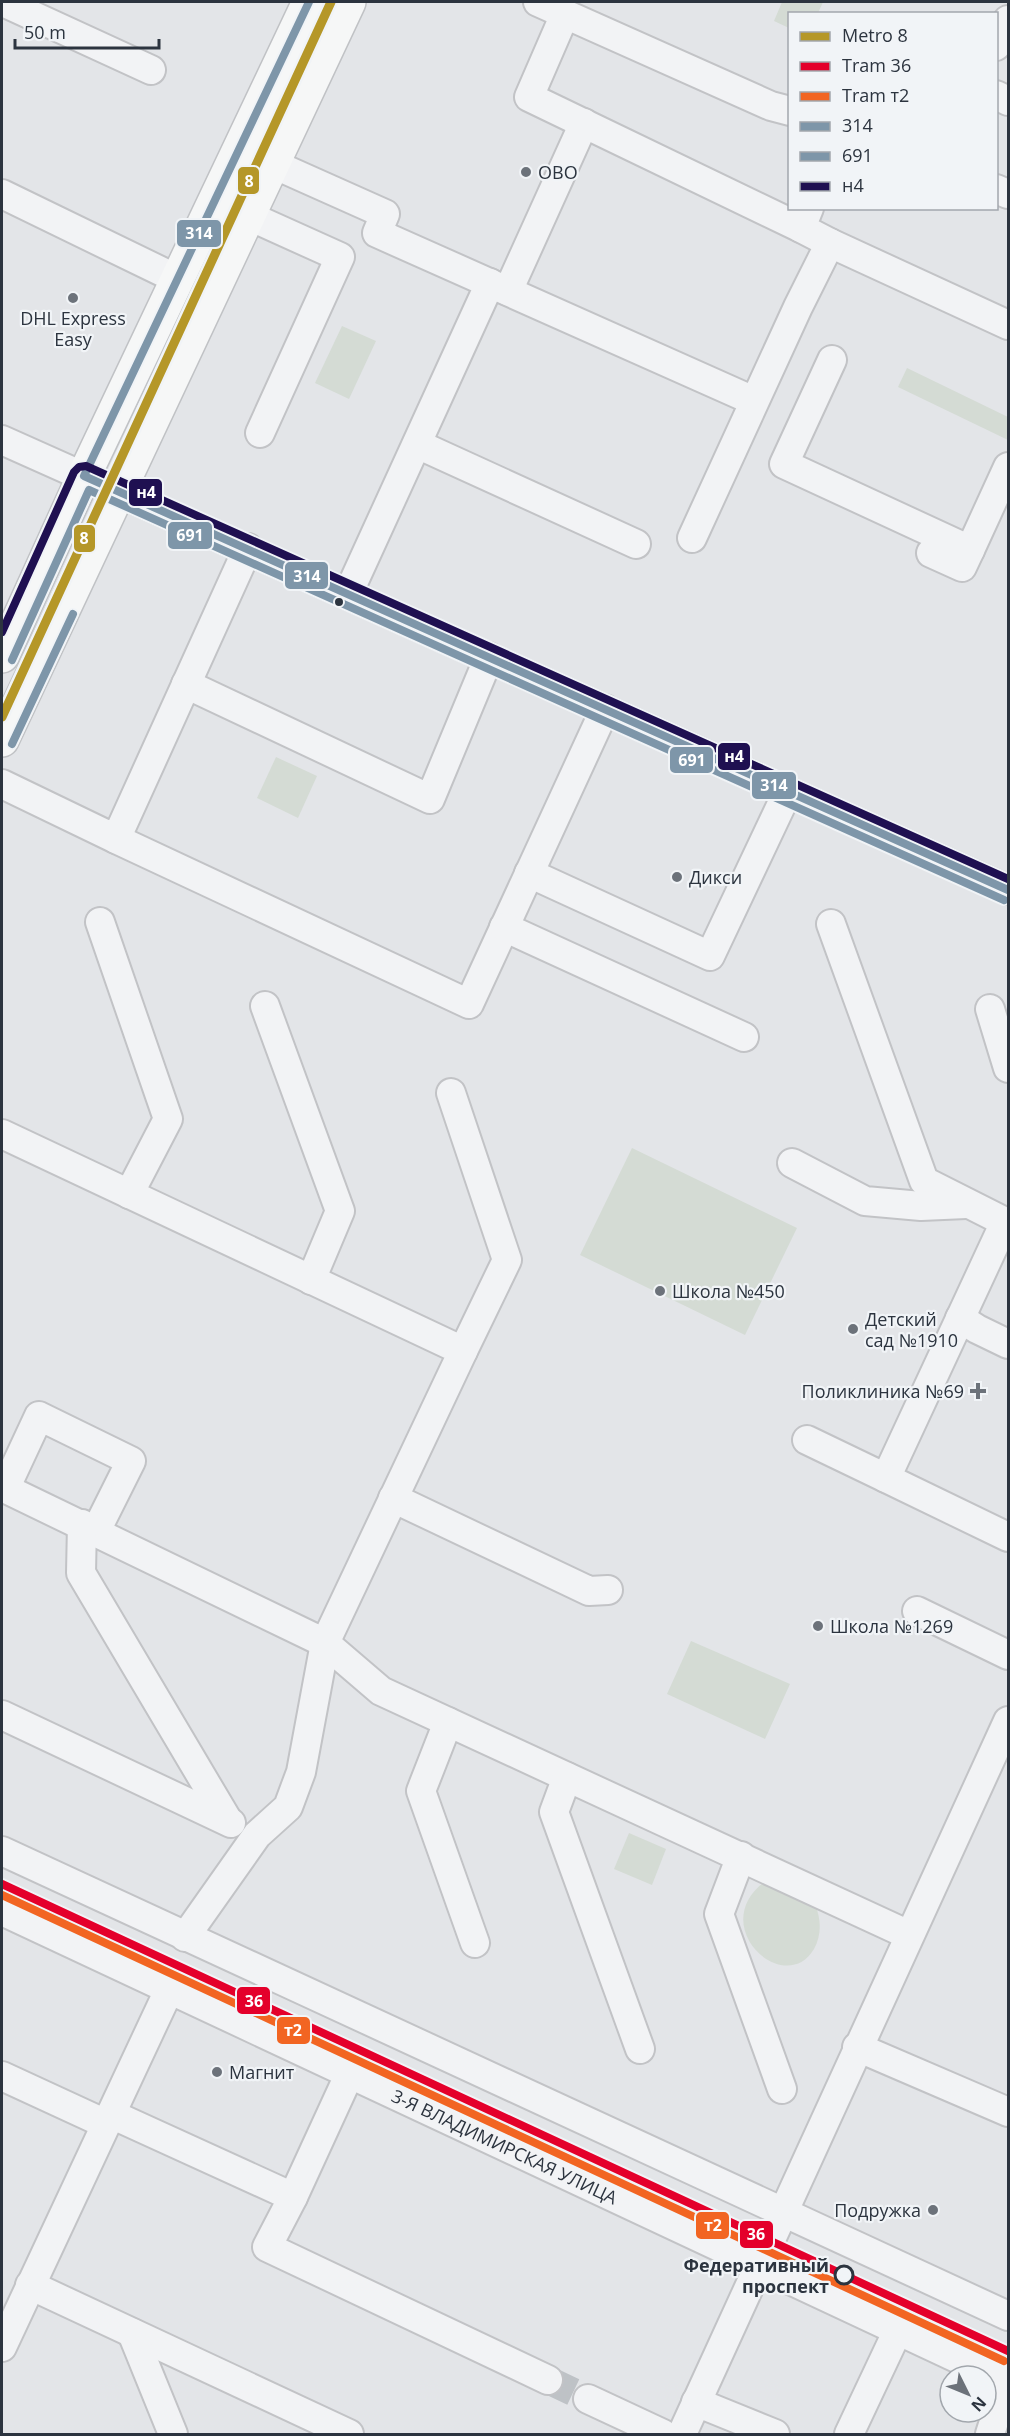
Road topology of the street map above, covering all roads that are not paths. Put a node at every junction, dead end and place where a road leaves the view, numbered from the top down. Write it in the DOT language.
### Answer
graph roads {
  1 [pos="3,2"];
  2 [pos="309,2"];
  3 [pos="349,2"];
  4 [pos="537,2"];
  5 [pos="565,14"];
  6 [pos="1008,20"];
  7 [pos="998,42"];
  8 [pos="151,70"];
  9 [pos="788,111"];
  10 [pos="584,123"];
  11 [pos="273,164"];
  12 [pos="2,194"];
  13 [pos="249,216"];
  14 [pos="805,218"];
  15 [pos="830,243"];
  16 [pos="179,280"];
  17 [pos="499,287"];
  18 [pos="1008,325"];
  19 [pos="832,360"];
  20 [pos="754,401"];
  21 [pos="260,433"];
  22 [pos="2,440"];
  23 [pos="417,444"];
  24 [pos="1008,467"];
  25 [pos="84,476"];
  26 [pos="119,491"];
  27 [pos="692,538"];
  28 [pos="636,544"];
  29 [pos="248,548"];
  30 [pos="970,550"];
  31 [pos="931,553"];
  32 [pos="348,594"];
  33 [pos="2,656"];
  34 [pos="489,657"];
  35 [pos="186,684"];
  36 [pos="605,709"];
  37 [pos="2,740"];
  38 [pos="2,784"];
  39 [pos="788,791"];
  40 [pos="116,839"];
  41 [pos="529,873"];
  42 [pos="1008,890"];
  43 [pos="100,922"];
  44 [pos="831,924"];
  45 [pos="504,927"];
  46 [pos="265,1006"];
  47 [pos="990,1009"];
  48 [pos="744,1037"];
  49 [pos="1008,1068"];
  50 [pos="451,1093"];
  51 [pos="2,1134"];
  52 [pos="792,1163"];
  53 [pos="129,1194"];
  54 [pos="968,1204"];
  55 [pos="1006,1223"];
  56 [pos="311,1280"];
  57 [pos="960,1318"];
  58 [pos="1008,1344"];
  59 [pos="463,1352"];
  60 [pos="807,1440"];
  61 [pos="886,1478"];
  62 [pos="3,1488"];
  63 [pos="393,1498"];
  64 [pos="89,1528"];
  65 [pos="1008,1537"];
  66 [pos="608,1590"];
  67 [pos="917,1611"];
  68 [pos="325,1643"];
  69 [pos="1008,1655"];
  70 [pos="2,1715"];
  71 [pos="1008,1721"];
  72 [pos="448,1722"];
  73 [pos="567,1777"];
  74 [pos="228,1821"];
  75 [pos="257,1835"];
  76 [pos="2,1851"];
  77 [pos="741,1856"];
  78 [pos="2,1911"];
  79 [pos="909,1935"];
  80 [pos="185,1937"];
  81 [pos="475,1943"];
  82 [pos="169,1990"];
  83 [pos="857,2047"];
  84 [pos="640,2049"];
  85 [pos="349,2075"];
  86 [pos="2,2076"];
  87 [pos="782,2089"];
  88 [pos="1008,2112"];
  89 [pos="108,2119"];
  90 [pos="293,2197"];
  91 [pos="783,2211"];
  92 [pos="758,2265"];
  93 [pos="30,2286"];
  94 [pos="1008,2316"];
  95 [pos="898,2330"];
  96 [pos="132,2333"];
  97 [pos="2,2347"];
  98 [pos="548,2380"];
  99 [pos="1008,2382"];
  100 [pos="588,2399"];
  101 [pos="696,2402"];
  102 [pos="299,2422"];
  103 [pos="173,2434"];
  104 [pos="350,2434"];
  105 [pos="663,2434"];
  106 [pos="681,2434"];
  107 [pos="776,2434"];
  108 [pos="849,2434"];
  109 [pos="990,2434"];
  1 -- 8 [label="street"];
  2 -- 16 [label="main road"];
  3 -- 11 [label="main road"];
  4 -- 5 [label="street"];
  5 -- 9 [label="street"];
  5 -- 10 [label="street"];
  6 -- 7 [label="street"];
  10 -- 14 [label="street"];
  10 -- 17 [label="street"];
  11 -- 13 [label="main road"];
  11 -- 17 [label="street"];
  12 -- 16 [label="street"];
  13 -- 21 [label="street"];
  13 -- 26 [label="main road"];
  14 -- 15 [label="street"];
  15 -- 18 [label="street"];
  15 -- 20 [label="street"];
  16 -- 25 [label="main road"];
  17 -- 20 [label="street"];
  17 -- 23 [label="street"];
  19 -- 30 [label="street"];
  20 -- 27 [label="street"];
  22 -- 25 [label="street"];
  23 -- 28 [label="street"];
  23 -- 32 [label="street"];
  24 -- 30 [label="street"];
  25 -- 26 [label="street"];
  25 -- 33 [label="main road"];
  26 -- 29 [label="street"];
  26 -- 37 [label="main road"];
  29 -- 32 [label="street"];
  29 -- 35 [label="street"];
  30 -- 31 [label="street"];
  32 -- 34 [label="street"];
  34 -- 35 [label="street"];
  34 -- 36 [label="street"];
  35 -- 40 [label="street"];
  36 -- 39 [label="street"];
  36 -- 41 [label="street"];
  38 -- 40 [label="street"];
  39 -- 41 [label="street"];
  39 -- 42 [label="street"];
  40 -- 45 [label="street"];
  41 -- 45 [label="street"];
  43 -- 53 [label="street"];
  44 -- 54 [label="street"];
  45 -- 48 [label="street"];
  46 -- 56 [label="street"];
  47 -- 49 [label="street"];
  50 -- 59 [label="street"];
  51 -- 53 [label="street"];
  52 -- 54 [label="street"];
  53 -- 56 [label="street"];
  54 -- 55 [label="street"];
  55 -- 57 [label="street"];
  56 -- 59 [label="street"];
  57 -- 58 [label="street"];
  57 -- 61 [label="street"];
  59 -- 63 [label="street"];
  60 -- 61 [label="street"];
  61 -- 65 [label="street"];
  62 -- 64 [label="street"];
  62 -- 64 [label="street"];
  63 -- 66 [label="street"];
  63 -- 68 [label="street"];
  64 -- 68 [label="street"];
  64 -- 74 [label="street"];
  67 -- 69 [label="street"];
  68 -- 72 [label="street"];
  68 -- 75 [label="street"];
  70 -- 74 [label="street"];
  71 -- 79 [label="street"];
  72 -- 73 [label="street"];
  72 -- 81 [label="street"];
  73 -- 77 [label="street"];
  73 -- 84 [label="street"];
  74 -- 75 [label="street"];
  75 -- 80 [label="street"];
  76 -- 80 [label="street"];
  77 -- 79 [label="street"];
  77 -- 87 [label="street"];
  78 -- 82 [label="street, 3-Я ВЛАДИМИРСКАЯ УЛИЦА"];
  79 -- 83 [label="street"];
  80 -- 91 [label="street"];
  82 -- 85 [label="street, 3-Я ВЛАДИМИРСКАЯ УЛИЦА"];
  82 -- 89 [label="street"];
  83 -- 88 [label="street"];
  83 -- 91 [label="street"];
  85 -- 90 [label="street"];
  85 -- 92 [label="street, 3-Я ВЛАДИМИРСКАЯ УЛИЦА"];
  86 -- 89 [label="street"];
  89 -- 90 [label="street"];
  89 -- 93 [label="street"];
  90 -- 98 [label="street"];
  91 -- 92 [label="street"];
  91 -- 94 [label="street"];
  92 -- 95 [label="street, 3-Я ВЛАДИМИРСКАЯ УЛИЦА"];
  92 -- 101 [label="street"];
  93 -- 96 [label="street"];
  93 -- 97 [label="street"];
  95 -- 99 [label="street, 3-Я ВЛАДИМИРСКАЯ УЛИЦА"];
  95 -- 108 [label="street"];
  96 -- 102 [label="street"];
  96 -- 103 [label="street"];
  99 -- 109 [label="street"];
  100 -- 105 [label="street"];
  101 -- 106 [label="street"];
  101 -- 107 [label="street"];
  102 -- 104 [label="street"];
}
